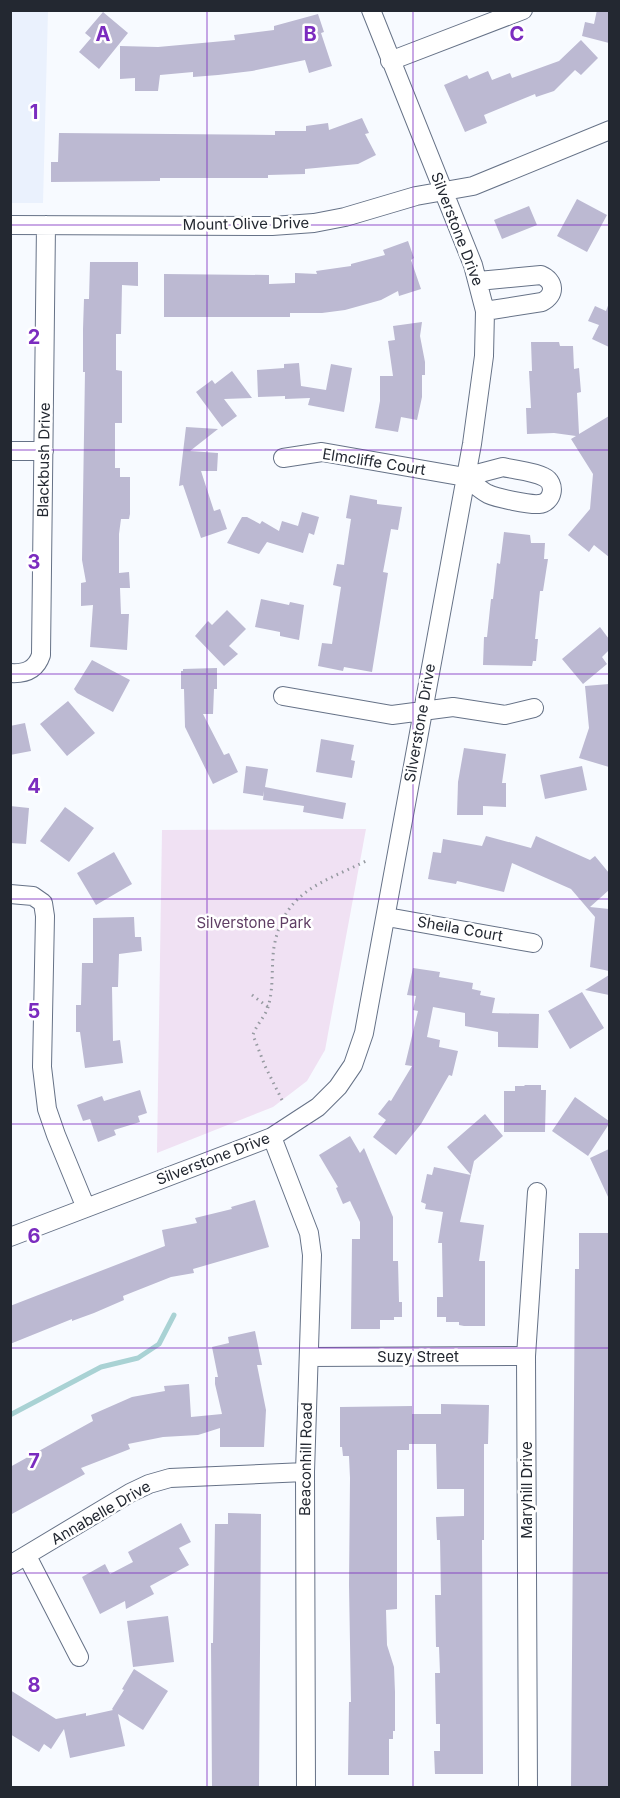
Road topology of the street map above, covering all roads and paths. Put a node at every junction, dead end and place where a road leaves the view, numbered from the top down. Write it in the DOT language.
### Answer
graph roads {
  1 [pos="371,10"];
  2 [pos="523,10"];
  3 [pos="390,61"];
  4 [pos="609,130"];
  5 [pos="443,191"];
  6 [pos="10,225"];
  7 [pos="46,225"];
  8 [pos="478,281"];
  9 [pos="485,311"];
  10 [pos="10,451"];
  11 [pos="44,451"];
  12 [pos="283,458"];
  13 [pos="465,477"];
  14 [pos="10,673"];
  15 [pos="283,696"];
  16 [pos="534,708"];
  17 [pos="422,711"];
  18 [pos="366,861"];
  19 [pos="10,894"];
  20 [pos="387,917"];
  21 [pos="533,943"];
  22 [pos="252,995"];
  23 [pos="268,1007"];
  24 [pos="282,1100"];
  25 [pos="272,1137"];
  26 [pos="537,1192"];
  27 [pos="86,1208"];
  28 [pos="10,1237"];
  29 [pos="526,1356"];
  30 [pos="309,1358"];
  31 [pos="305,1473"];
  32 [pos="27,1556"];
  33 [pos="10,1565"];
  34 [pos="79,1657"];
  35 [pos="306,1788"];
  36 [pos="528,1788"];
  1 -- 3 [label="street, Silverstone Drive"];
  2 -- 3 [label="street"];
  3 -- 5 [label="street, Silverstone Drive"];
  4 -- 5 [label="street, Mount Olive Drive"];
  5 -- 7 [label="street, Mount Olive Drive"];
  5 -- 8 [label="street, Silverstone Drive"];
  6 -- 7 [label="street, Mount Olive Drive"];
  7 -- 11 [label="street, Blackbush Drive"];
  8 -- 9 [label="street, Silverstone Drive"];
  8 -- 9 [label="street"];
  9 -- 13 [label="street, Silverstone Drive"];
  10 -- 11 [label="street"];
  11 -- 14 [label="street, Blackbush Drive"];
  12 -- 13 [label="street, Elmcliffe Court"];
  13 -- 17 [label="street, Silverstone Drive"];
  15 -- 17 [label="street"];
  16 -- 17 [label="street"];
  17 -- 20 [label="street, Silverstone Drive"];
  18 -- 23 [label="path"];
  19 -- 27 [label="street"];
  20 -- 21 [label="street, Sheila Court"];
  20 -- 25 [label="street, Silverstone Drive"];
  22 -- 23 [label="path"];
  23 -- 24 [label="path"];
  25 -- 27 [label="street, Silverstone Drive"];
  25 -- 30 [label="street, Beaconhill Road"];
  26 -- 29 [label="street, Maryhill Drive"];
  27 -- 28 [label="street, Silverstone Drive"];
  29 -- 30 [label="street, Suzy Street"];
  29 -- 36 [label="street, Maryhill Drive"];
  30 -- 31 [label="street, Beaconhill Road"];
  31 -- 32 [label="street, Annabelle Drive"];
  31 -- 35 [label="street, Beaconhill Road"];
  32 -- 33 [label="street, Annabelle Drive"];
  32 -- 34 [label="street"];
}
